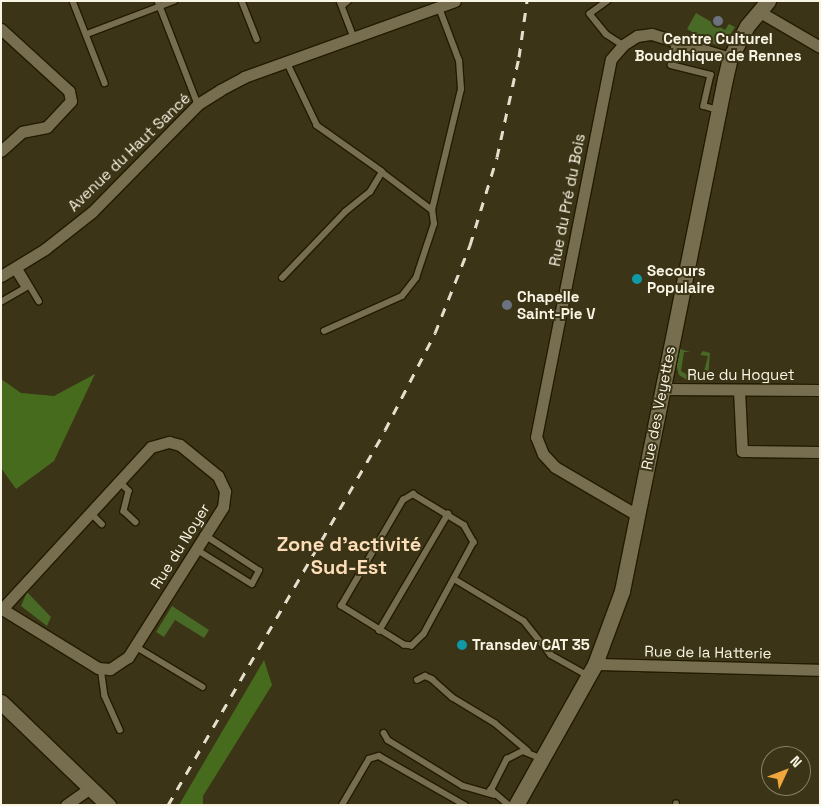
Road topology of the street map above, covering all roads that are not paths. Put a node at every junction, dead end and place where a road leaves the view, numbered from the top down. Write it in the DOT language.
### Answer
graph roads {
  1 [pos="73,1"];
  2 [pos="174,1"];
  3 [pos="242,1"];
  4 [pos="348,1"];
  5 [pos="608,1"];
  6 [pos="159,4"];
  7 [pos="341,4"];
  8 [pos="446,4"];
  9 [pos="763,5"];
  10 [pos="3,33"];
  11 [pos="87,34"];
  12 [pos="257,38"];
  13 [pos="354,40"];
  14 [pos="676,40"];
  15 [pos="623,45"];
  16 [pos="820,47"];
  17 [pos="730,58"];
  18 [pos="287,62"];
  19 [pos="105,83"];
  20 [pos="198,104"];
  21 [pos="718,110"];
  22 [pos="1,151"];
  23 [pos="382,172"];
  24 [pos="432,210"];
  25 [pos="16,268"];
  26 [pos="1,276"];
  27 [pos="282,278"];
  28 [pos="39,301"];
  29 [pos="1,302"];
  30 [pos="324,331"];
  31 [pos="663,389"];
  32 [pos="739,390"];
  33 [pos="820,390"];
  34 [pos="820,452"];
  35 [pos="119,481"];
  36 [pos="90,512"];
  37 [pos="448,514"];
  38 [pos="637,515"];
  39 [pos="136,522"];
  40 [pos="102,524"];
  41 [pos="204,535"];
  42 [pos="196,549"];
  43 [pos="456,580"];
  44 [pos="2,609"];
  45 [pos="379,630"];
  46 [pos="135,646"];
  47 [pos="101,668"];
  48 [pos="592,670"];
  49 [pos="820,670"];
  50 [pos="417,680"];
  51 [pos="203,687"];
  52 [pos="1,702"];
  53 [pos="120,730"];
  54 [pos="384,733"];
  55 [pos="528,751"];
  56 [pos="542,759"];
  57 [pos="90,788"];
  58 [pos="494,795"];
  59 [pos="66,805"];
  60 [pos="108,805"];
  61 [pos="342,805"];
  62 [pos="465,805"];
  63 [pos="508,805"];
  64 [pos="516,805"];
  1 -- 11 [label="lane"];
  2 -- 6 [label="lane"];
  3 -- 12 [label="lane"];
  4 -- 7 [label="lane"];
  5 -- 15 [label="lane"];
  6 -- 11 [label="lane"];
  6 -- 20 [label="lane"];
  7 -- 13 [label="lane"];
  8 -- 13 [label="street, Avenue du Haut Sancé"];
  8 -- 24 [label="lane"];
  9 -- 16 [label="street"];
  9 -- 17 [label="street, Rue des Veyettes"];
  10 -- 22 [label="street"];
  11 -- 19 [label="lane"];
  13 -- 18 [label="street, Avenue du Haut Sancé"];
  14 -- 15 [label="street"];
  14 -- 17 [label="street"];
  14 -- 21 [label="lane"];
  15 -- 38 [label="street, Rue du Pré du Bois"];
  17 -- 21 [label="street, Rue des Veyettes"];
  18 -- 20 [label="street, Avenue du Haut Sancé"];
  18 -- 23 [label="lane"];
  20 -- 25 [label="street, Avenue du Haut Sancé"];
  21 -- 31 [label="street, Rue des Veyettes"];
  23 -- 24 [label="lane"];
  23 -- 27 [label="lane"];
  24 -- 30 [label="lane"];
  25 -- 26 [label="street, Avenue du Haut Sancé"];
  25 -- 28 [label="lane"];
  25 -- 29 [label="lane"];
  31 -- 32 [label="street, Rue du Hoguet"];
  31 -- 38 [label="street, Rue des Veyettes"];
  32 -- 33 [label="street, Rue du Hoguet"];
  32 -- 34 [label="street"];
  35 -- 36 [label="street, Rue du Noyer"];
  35 -- 39 [label="lane"];
  35 -- 41 [label="street, Rue du Noyer"];
  36 -- 40 [label="lane"];
  36 -- 44 [label="street, Rue du Noyer"];
  37 -- 43 [label="lane"];
  37 -- 45 [label="lane"];
  37 -- 45 [label="lane"];
  38 -- 48 [label="street, Rue des Veyettes"];
  41 -- 42 [label="street, Rue du Noyer"];
  41 -- 42 [label="lane"];
  42 -- 46 [label="street, Rue du Noyer"];
  43 -- 45 [label="lane"];
  43 -- 48 [label="lane"];
  44 -- 47 [label="street, Rue du Noyer"];
  46 -- 47 [label="street, Rue du Noyer"];
  46 -- 51 [label="lane"];
  47 -- 53 [label="lane"];
  48 -- 49 [label="street, Rue de la Hatterie"];
  48 -- 56 [label="street, Rue des Veyettes"];
  50 -- 55 [label="lane"];
  52 -- 57 [label="street"];
  54 -- 58 [label="lane"];
  55 -- 56 [label="lane"];
  55 -- 58 [label="lane"];
  56 -- 64 [label="street, Rue des Veyettes"];
  57 -- 59 [label="street"];
  57 -- 60 [label="street"];
  58 -- 63 [label="lane"];
  61 -- 62 [label="lane"];
}
